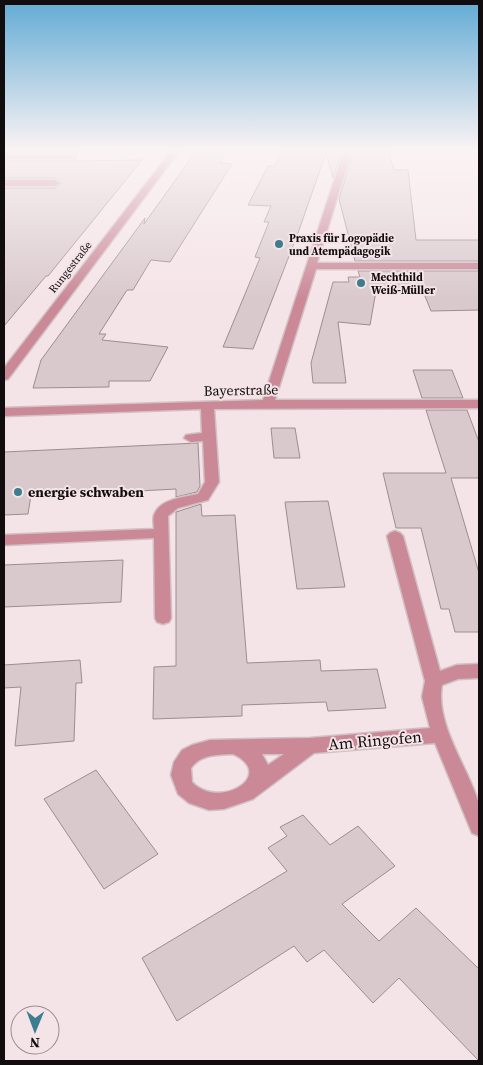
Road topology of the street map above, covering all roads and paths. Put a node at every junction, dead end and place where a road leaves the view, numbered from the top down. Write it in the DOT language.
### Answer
graph roads {
  1 [pos="138,200"];
  2 [pos="333,200"];
  3 [pos="312,266"];
  4 [pos="479,266"];
  5 [pos="4,376"];
  6 [pos="268,404"];
  7 [pos="479,404"];
  8 [pos="207,405"];
  9 [pos="4,412"];
  10 [pos="209,437"];
  11 [pos="191,438"];
  12 [pos="162,534"];
  13 [pos="395,536"];
  14 [pos="4,540"];
  15 [pos="163,618"];
  16 [pos="479,672"];
  17 [pos="434,681"];
  18 [pos="441,734"];
  19 [pos="233,746"];
  20 [pos="310,746"];
  21 [pos="255,785"];
  22 [pos="479,827"];
  1 -- 5 [label="street, Rungestraße"];
  2 -- 3 [label="street"];
  3 -- 4 [label="street"];
  3 -- 6 [label="street"];
  6 -- 7 [label="street, Bayerstraße"];
  6 -- 8 [label="street, Bayerstraße"];
  8 -- 9 [label="street, Bayerstraße"];
  8 -- 10 [label="street"];
  10 -- 11 [label="street"];
  10 -- 12 [label="street"];
  12 -- 14 [label="street"];
  12 -- 15 [label="street"];
  13 -- 17 [label="street, Am Ringofen"];
  16 -- 17 [label="street"];
  17 -- 18 [label="street, Am Ringofen"];
  18 -- 20 [label="street, Am Ringofen"];
  18 -- 22 [label="street, Am Ringofen"];
  19 -- 20 [label="street, Am Ringofen"];
  19 -- 21 [label="street"];
  19 -- 21 [label="street, Am Ringofen"];
  20 -- 21 [label="street, Am Ringofen"];
}
